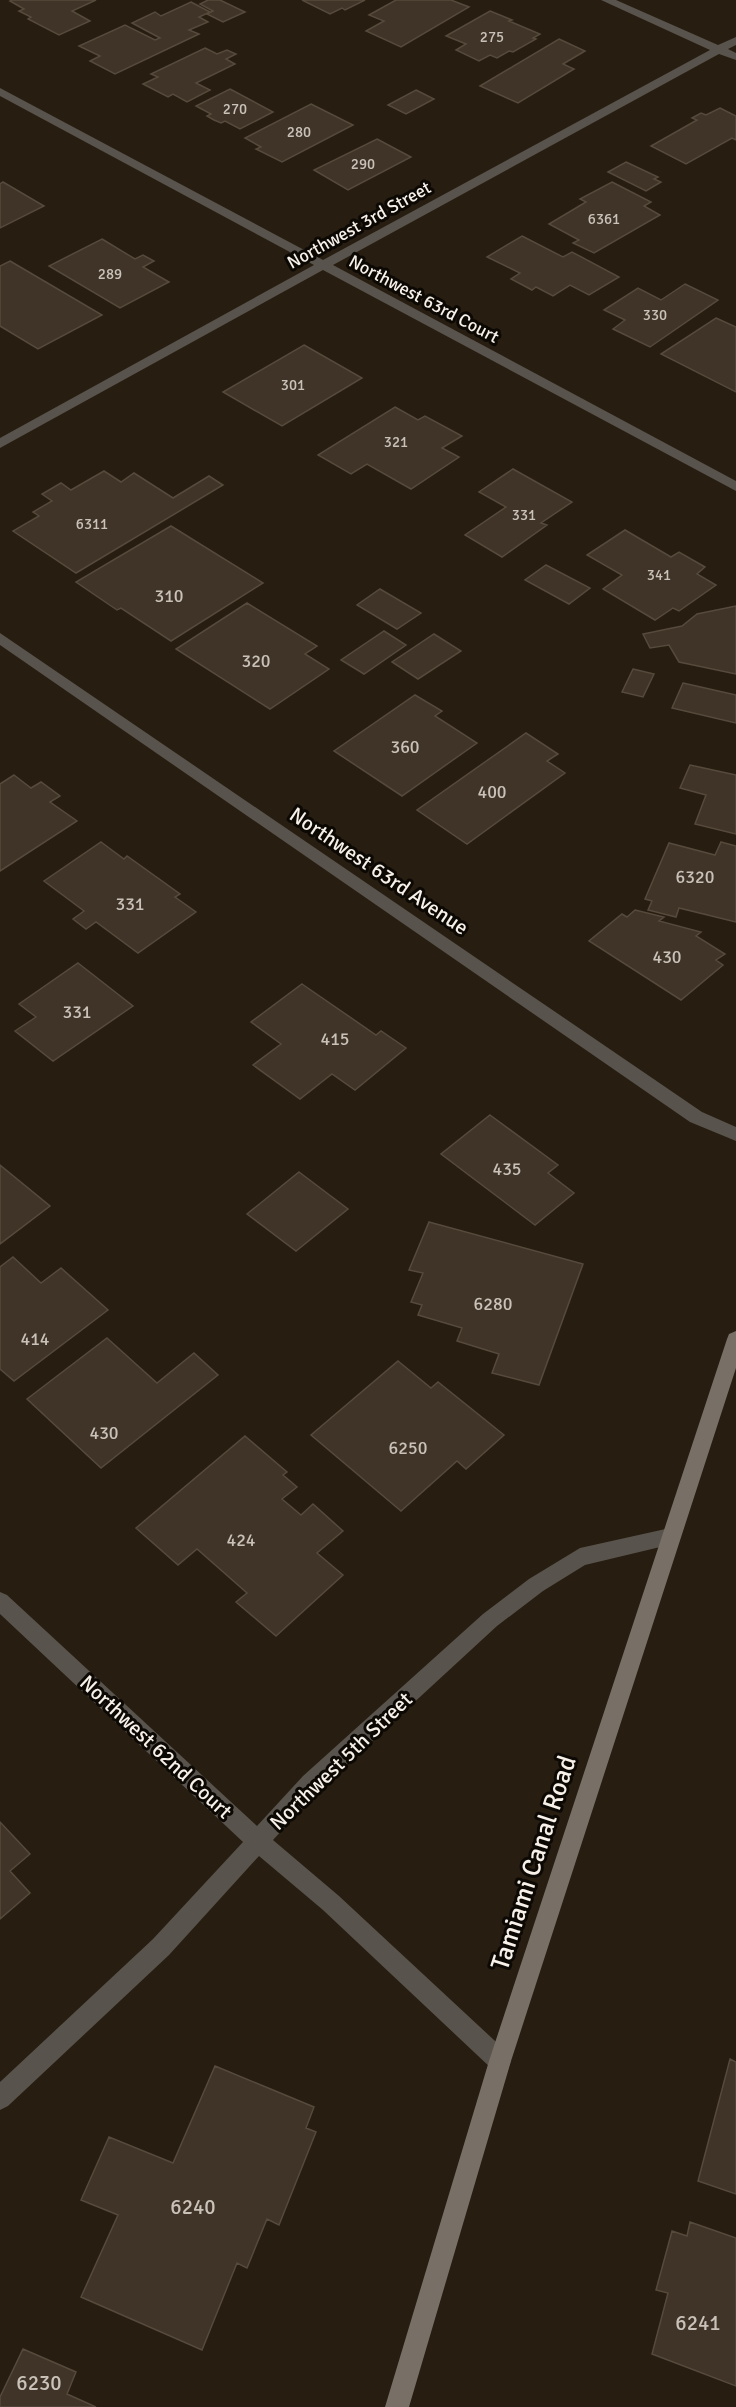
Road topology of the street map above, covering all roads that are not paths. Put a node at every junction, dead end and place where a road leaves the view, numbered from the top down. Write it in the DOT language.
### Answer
graph roads {
  1 [pos="607,0"];
  2 [pos="736,40"];
  3 [pos="719,50"];
  4 [pos="736,57"];
  5 [pos="0,91"];
  6 [pos="323,265"];
  7 [pos="0,444"];
  8 [pos="736,488"];
  9 [pos="0,638"];
  10 [pos="736,1134"];
  11 [pos="736,1339"];
  12 [pos="670,1537"];
  13 [pos="0,1601"];
  14 [pos="259,1842"];
  15 [pos="500,2061"];
  16 [pos="0,2098"];
  17 [pos="397,2407"];
  1 -- 3 [label="street"];
  2 -- 3 [label="street, Northwest 3rd Street"];
  3 -- 4 [label="street"];
  3 -- 6 [label="street, Northwest 3rd Street"];
  5 -- 6 [label="street, Northwest 63rd Court"];
  6 -- 7 [label="street, Northwest 3rd Street"];
  6 -- 8 [label="street, Northwest 63rd Court"];
  9 -- 10 [label="street, Northwest 63rd Avenue"];
  11 -- 12 [label="street, Tamiami Canal Road"];
  12 -- 14 [label="street, Northwest 5th Street"];
  12 -- 15 [label="street, Tamiami Canal Road"];
  13 -- 14 [label="street, Northwest 62nd Court"];
  14 -- 15 [label="street, Northwest 62nd Court"];
  14 -- 16 [label="street, Northwest 5th Street"];
  15 -- 17 [label="street, Tamiami Canal Road"];
}
